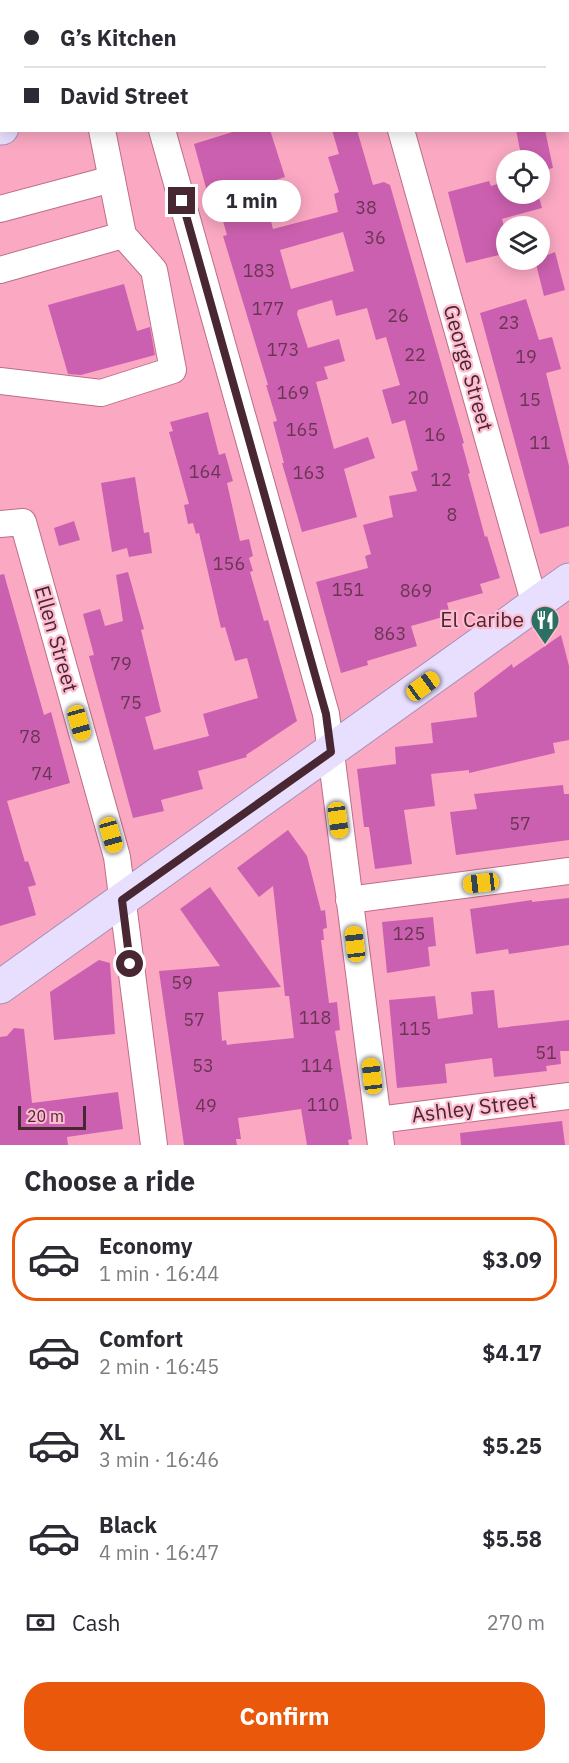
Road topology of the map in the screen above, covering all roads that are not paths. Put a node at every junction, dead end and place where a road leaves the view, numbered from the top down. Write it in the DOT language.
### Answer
graph roads {
  1 [pos="102,132"];
  2 [pos="163,132"];
  3 [pos="402,132"];
  4 [pos="112,179"];
  5 [pos="0,209"];
  6 [pos="123,235"];
  7 [pos="0,270"];
  8 [pos="0,381"];
  9 [pos="11,523"];
  10 [pos="569,580"];
  11 [pos="535,605"];
  12 [pos="331,752"];
  13 [pos="569,872"];
  14 [pos="122,900"];
  15 [pos="349,900"];
  16 [pos="0,987"];
  17 [pos="569,1096"];
  18 [pos="380,1133"];
  19 [pos="154,1145"];
  1 -- 4 [label="street"];
  2 -- 12 [label="street"];
  3 -- 11 [label="street, George Street"];
  4 -- 5 [label="street"];
  4 -- 6 [label="street"];
  6 -- 7 [label="street"];
  6 -- 8 [label="street"];
  9 -- 14 [label="street, Ellen Street"];
  10 -- 11 [label="main road"];
  11 -- 12 [label="main road"];
  12 -- 14 [label="main road"];
  12 -- 15 [label="street"];
  13 -- 15 [label="street"];
  14 -- 16 [label="main road"];
  14 -- 19 [label="street, Ellen Street"];
  15 -- 18 [label="street"];
  17 -- 18 [label="street, Ashley Street"];
}
